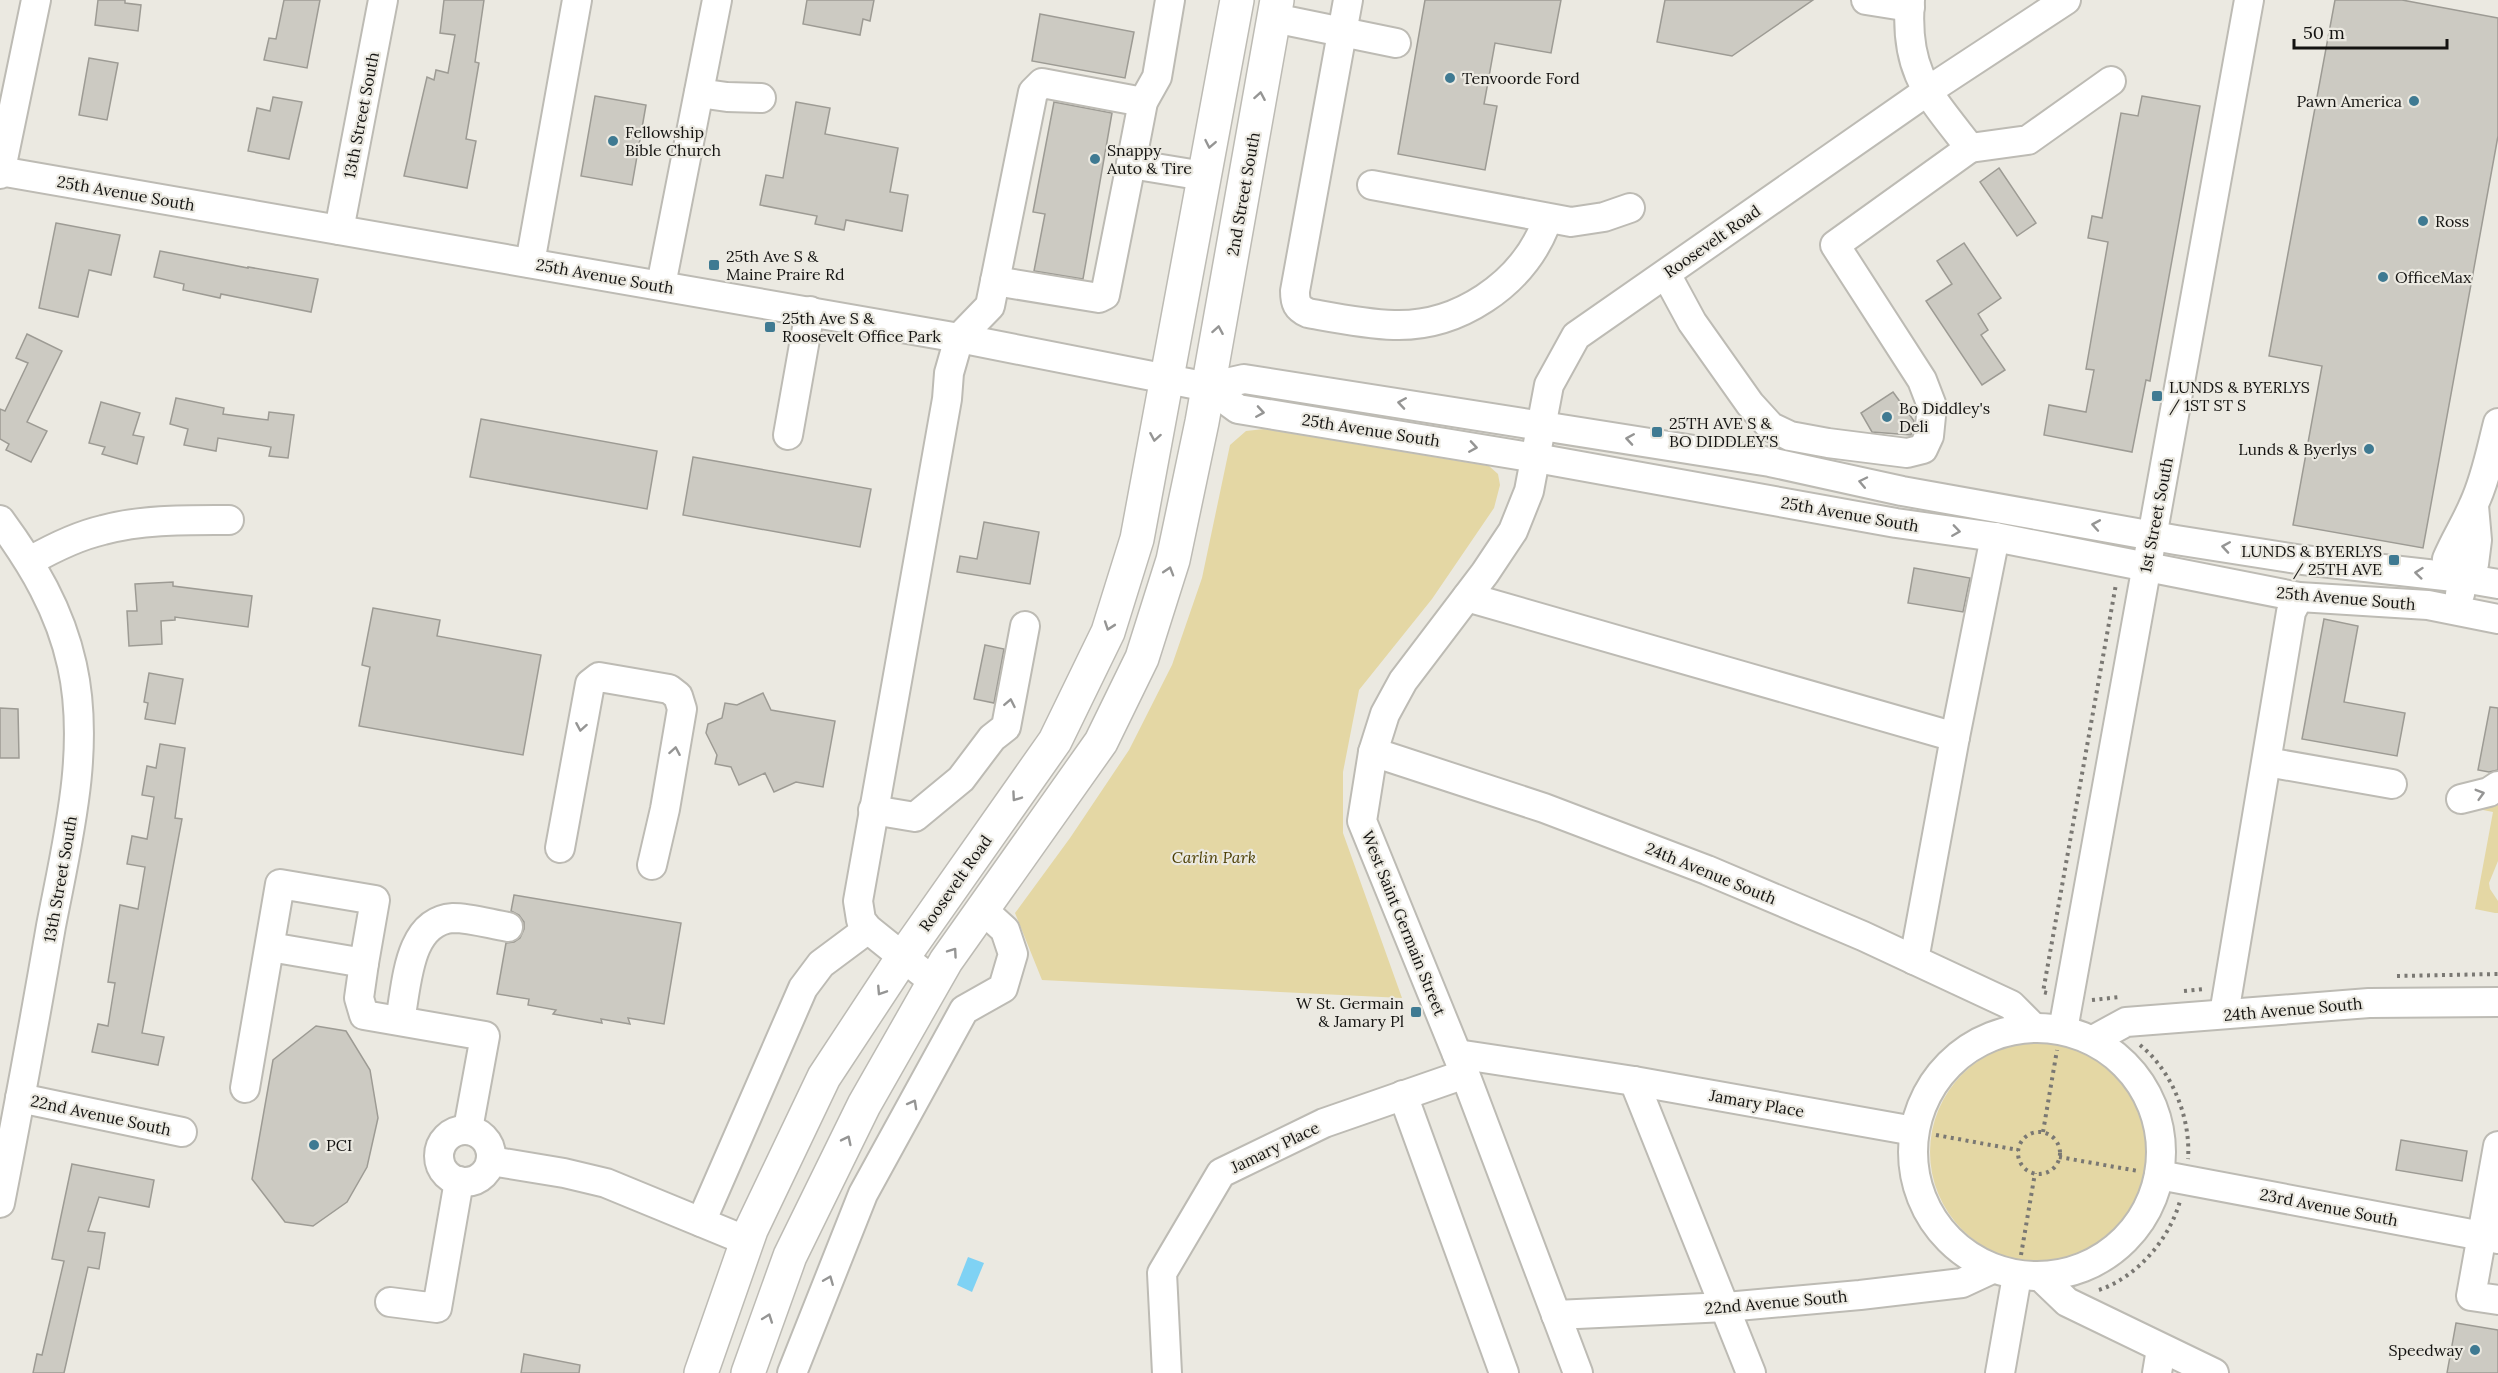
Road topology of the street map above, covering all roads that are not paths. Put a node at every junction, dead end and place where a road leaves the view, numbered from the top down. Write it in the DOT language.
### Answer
graph roads {
  1 [pos="36,0"];
  2 [pos="383,0"];
  3 [pos="577,0"];
  4 [pos="717,0"];
  5 [pos="1170,0"];
  6 [pos="1348,0"];
  7 [pos="1866,0"];
  8 [pos="2067,0"];
  9 [pos="2249,0"];
  10 [pos="1230,1"];
  11 [pos="1910,4"];
  12 [pos="1275,9"];
  13 [pos="1342,33"];
  14 [pos="1396,43"];
  15 [pos="2111,81"];
  16 [pos="1926,92"];
  17 [pos="699,93"];
  18 [pos="761,98"];
  19 [pos="1143,102"];
  20 [pos="1970,148"];
  21 [pos="1131,164"];
  22 [pos="0,172"];
  23 [pos="1204,176"];
  24 [pos="1372,185"];
  25 [pos="1630,208"];
  26 [pos="1545,226"];
  27 [pos="339,230"];
  28 [pos="530,263"];
  29 [pos="1666,274"];
  30 [pos="995,281"];
  31 [pos="661,285"];
  32 [pos="810,311"];
  33 [pos="959,338"];
  34 [pos="1166,380"];
  35 [pos="1208,387"];
  36 [pos="2498,423"];
  37 [pos="1543,424"];
  38 [pos="1771,428"];
  39 [pos="788,435"];
  40 [pos="1907,453"];
  41 [pos="1536,458"];
  42 [pos="1770,462"];
  43 [pos="1902,491"];
  44 [pos="0,520"];
  45 [pos="229,520"];
  46 [pos="1896,523"];
  47 [pos="2153,536"];
  48 [pos="1995,537"];
  49 [pos="30,561"];
  50 [pos="2148,567"];
  51 [pos="2463,578"];
  52 [pos="2498,584"];
  53 [pos="1467,597"];
  54 [pos="2299,597"];
  55 [pos="2458,611"];
  56 [pos="2498,619"];
  57 [pos="1025,626"];
  58 [pos="1955,737"];
  59 [pos="1373,752"];
  60 [pos="2267,762"];
  61 [pos="2392,784"];
  62 [pos="2498,786"];
  63 [pos="2462,799"];
  64 [pos="873,810"];
  65 [pos="560,848"];
  66 [pos="652,865"];
  67 [pos="982,909"];
  68 [pos="508,927"];
  69 [pos="868,929"];
  70 [pos="270,947"];
  71 [pos="903,957"];
  72 [pos="1914,960"];
  73 [pos="364,963"];
  74 [pos="934,981"];
  75 [pos="2498,1002"];
  76 [pos="2224,1014"];
  77 [pos="400,1020"];
  78 [pos="2033,1027"];
  79 [pos="2063,1030"];
  80 [pos="2093,1040"];
  81 [pos="1461,1064"];
  82 [pos="1634,1081"];
  83 [pos="245,1088"];
  84 [pos="1403,1095"];
  85 [pos="20,1098"];
  86 [pos="468,1129"];
  87 [pos="1914,1131"];
  88 [pos="182,1132"];
  89 [pos="2498,1146"];
  90 [pos="491,1161"];
  91 [pos="2159,1174"];
  92 [pos="459,1181"];
  93 [pos="0,1203"];
  94 [pos="701,1222"];
  95 [pos="2490,1238"];
  96 [pos="747,1241"];
  97 [pos="2017,1274"];
  98 [pos="2498,1300"];
  99 [pos="390,1302"];
  100 [pos="1726,1307"];
  101 [pos="1556,1315"];
  102 [pos="2159,1361"];
  103 [pos="701,1373"];
  104 [pos="748,1373"];
  105 [pos="792,1373"];
  106 [pos="1167,1373"];
  107 [pos="1504,1373"];
  108 [pos="1578,1373"];
  109 [pos="1751,1373"];
  110 [pos="2000,1373"];
  111 [pos="2214,1373"];
  1 -- 22 [label="street"];
  2 -- 27 [label="street, 13th Street South"];
  3 -- 28 [label="street"];
  4 -- 17 [label="street"];
  5 -- 19 [label="street"];
  6 -- 13 [label="street"];
  7 -- 11 [label="street"];
  8 -- 16 [label="street, Roosevelt Road"];
  9 -- 47 [label="street, 1st Street South"];
  10 -- 23 [label="main road, one-way"];
  11 -- 16 [label="street"];
  12 -- 13 [label="street"];
  35 -- 12 [label="main road, 2nd Street South, one-way"];
  13 -- 14 [label="street"];
  13 -- 26 [label="street"];
  15 -- 20 [label="street"];
  16 -- 20 [label="street"];
  16 -- 29 [label="street, Roosevelt Road"];
  17 -- 18 [label="street"];
  17 -- 31 [label="street"];
  19 -- 21 [label="street"];
  19 -- 30 [label="street"];
  20 -- 40 [label="street"];
  21 -- 23 [label="street"];
  21 -- 30 [label="street"];
  22 -- 27 [label="street, 25th Avenue South"];
  23 -- 34 [label="main road"];
  24 -- 25 [label="street"];
  27 -- 28 [label="street, 25th Avenue South"];
  28 -- 31 [label="street, 25th Avenue South"];
  29 -- 37 [label="street, Roosevelt Road"];
  29 -- 38 [label="street"];
  30 -- 33 [label="street"];
  31 -- 32 [label="street, 25th Avenue South"];
  32 -- 33 [label="street, 25th Avenue South"];
  32 -- 39 [label="street"];
  33 -- 34 [label="street, 25th Avenue South"];
  33 -- 64 [label="street"];
  34 -- 35 [label="street, 25th Avenue South"];
  34 -- 71 [label="main road, Roosevelt Road, one-way"];
  37 -- 35 [label="street, 25th Avenue South, one-way"];
  35 -- 41 [label="street, 25th Avenue South, one-way"];
  67 -- 35 [label="main road, one-way"];
  36 -- 51 [label="street"];
  37 -- 41 [label="street, West Saint Germain Street"];
  42 -- 37 [label="street, 25th Avenue South, one-way"];
  38 -- 40 [label="street"];
  38 -- 42 [label="street"];
  40 -- 43 [label="street"];
  41 -- 46 [label="street, 25th Avenue South"];
  41 -- 53 [label="street, West Saint Germain Street"];
  43 -- 42 [label="street, 25th Avenue South, one-way"];
  43 -- 46 [label="street"];
  47 -- 43 [label="street, 25th Avenue South, one-way"];
  44 -- 49 [label="street"];
  45 -- 49 [label="street"];
  46 -- 48 [label="street, 25th Avenue South, one-way"];
  47 -- 50 [label="street, 1st Street South"];
  51 -- 47 [label="street, 25th Avenue South, one-way"];
  48 -- 50 [label="street, 25th Avenue South"];
  48 -- 58 [label="street"];
  49 -- 85 [label="street, 13th Street South"];
  50 -- 54 [label="street, 25th Avenue South"];
  50 -- 79 [label="street, 1st Street South"];
  51 -- 52 [label="street, 25th Avenue South"];
  51 -- 55 [label="street"];
  53 -- 58 [label="street"];
  53 -- 59 [label="street, West Saint Germain Street"];
  54 -- 55 [label="street, 25th Avenue South"];
  54 -- 60 [label="street"];
  55 -- 56 [label="street, 25th Avenue South"];
  64 -- 57 [label="street, one-way"];
  58 -- 72 [label="street"];
  59 -- 72 [label="street, 24th Avenue South"];
  59 -- 81 [label="street, West Saint Germain Street"];
  60 -- 61 [label="street"];
  60 -- 76 [label="street"];
  63 -- 62 [label="street, one-way"];
  64 -- 69 [label="street"];
  66 -- 65 [label="street, one-way"];
  74 -- 67 [label="main road, one-way"];
  105 -- 67 [label="street, one-way"];
  68 -- 77 [label="street"];
  69 -- 71 [label="street"];
  69 -- 94 [label="street"];
  70 -- 73 [label="street"];
  70 -- 73 [label="street"];
  70 -- 83 [label="street"];
  71 -- 74 [label="street"];
  71 -- 96 [label="main road, Roosevelt Road, one-way"];
  72 -- 78 [label="street, 24th Avenue South"];
  73 -- 77 [label="street"];
  104 -- 74 [label="main road, one-way"];
  75 -- 76 [label="street, 24th Avenue South"];
  76 -- 80 [label="street, 24th Avenue South"];
  77 -- 86 [label="street"];
  78 -- 79 [label="street, 22nd Avenue South"];
  78 -- 87 [label="street, 22nd Avenue South"];
  79 -- 80 [label="street, 22nd Avenue South"];
  80 -- 91 [label="street, 22nd Avenue South"];
  81 -- 82 [label="street, Jamary Place"];
  81 -- 84 [label="street, Jamary Place"];
  81 -- 101 [label="street, West Saint Germain Street"];
  82 -- 87 [label="street, Jamary Place"];
  82 -- 100 [label="street"];
  84 -- 106 [label="street, Jamary Place"];
  84 -- 107 [label="street"];
  85 -- 88 [label="street, 22nd Avenue South"];
  85 -- 93 [label="street, 13th Street South"];
  86 -- 90 [label="street"];
  86 -- 92 [label="street"];
  87 -- 97 [label="street, 22nd Avenue South"];
  89 -- 95 [label="street"];
  90 -- 92 [label="street"];
  90 -- 94 [label="street"];
  91 -- 95 [label="street, 23rd Avenue South"];
  91 -- 97 [label="street, 22nd Avenue South"];
  92 -- 99 [label="street"];
  94 -- 96 [label="street"];
  95 -- 98 [label="street"];
  96 -- 103 [label="main road, Roosevelt Road"];
  97 -- 100 [label="street, 22nd Avenue South"];
  97 -- 102 [label="street"];
  97 -- 110 [label="street"];
  100 -- 101 [label="street, 22nd Avenue South"];
  100 -- 109 [label="street"];
  101 -- 108 [label="street, West Saint Germain Street"];
  102 -- 111 [label="street"];
}
